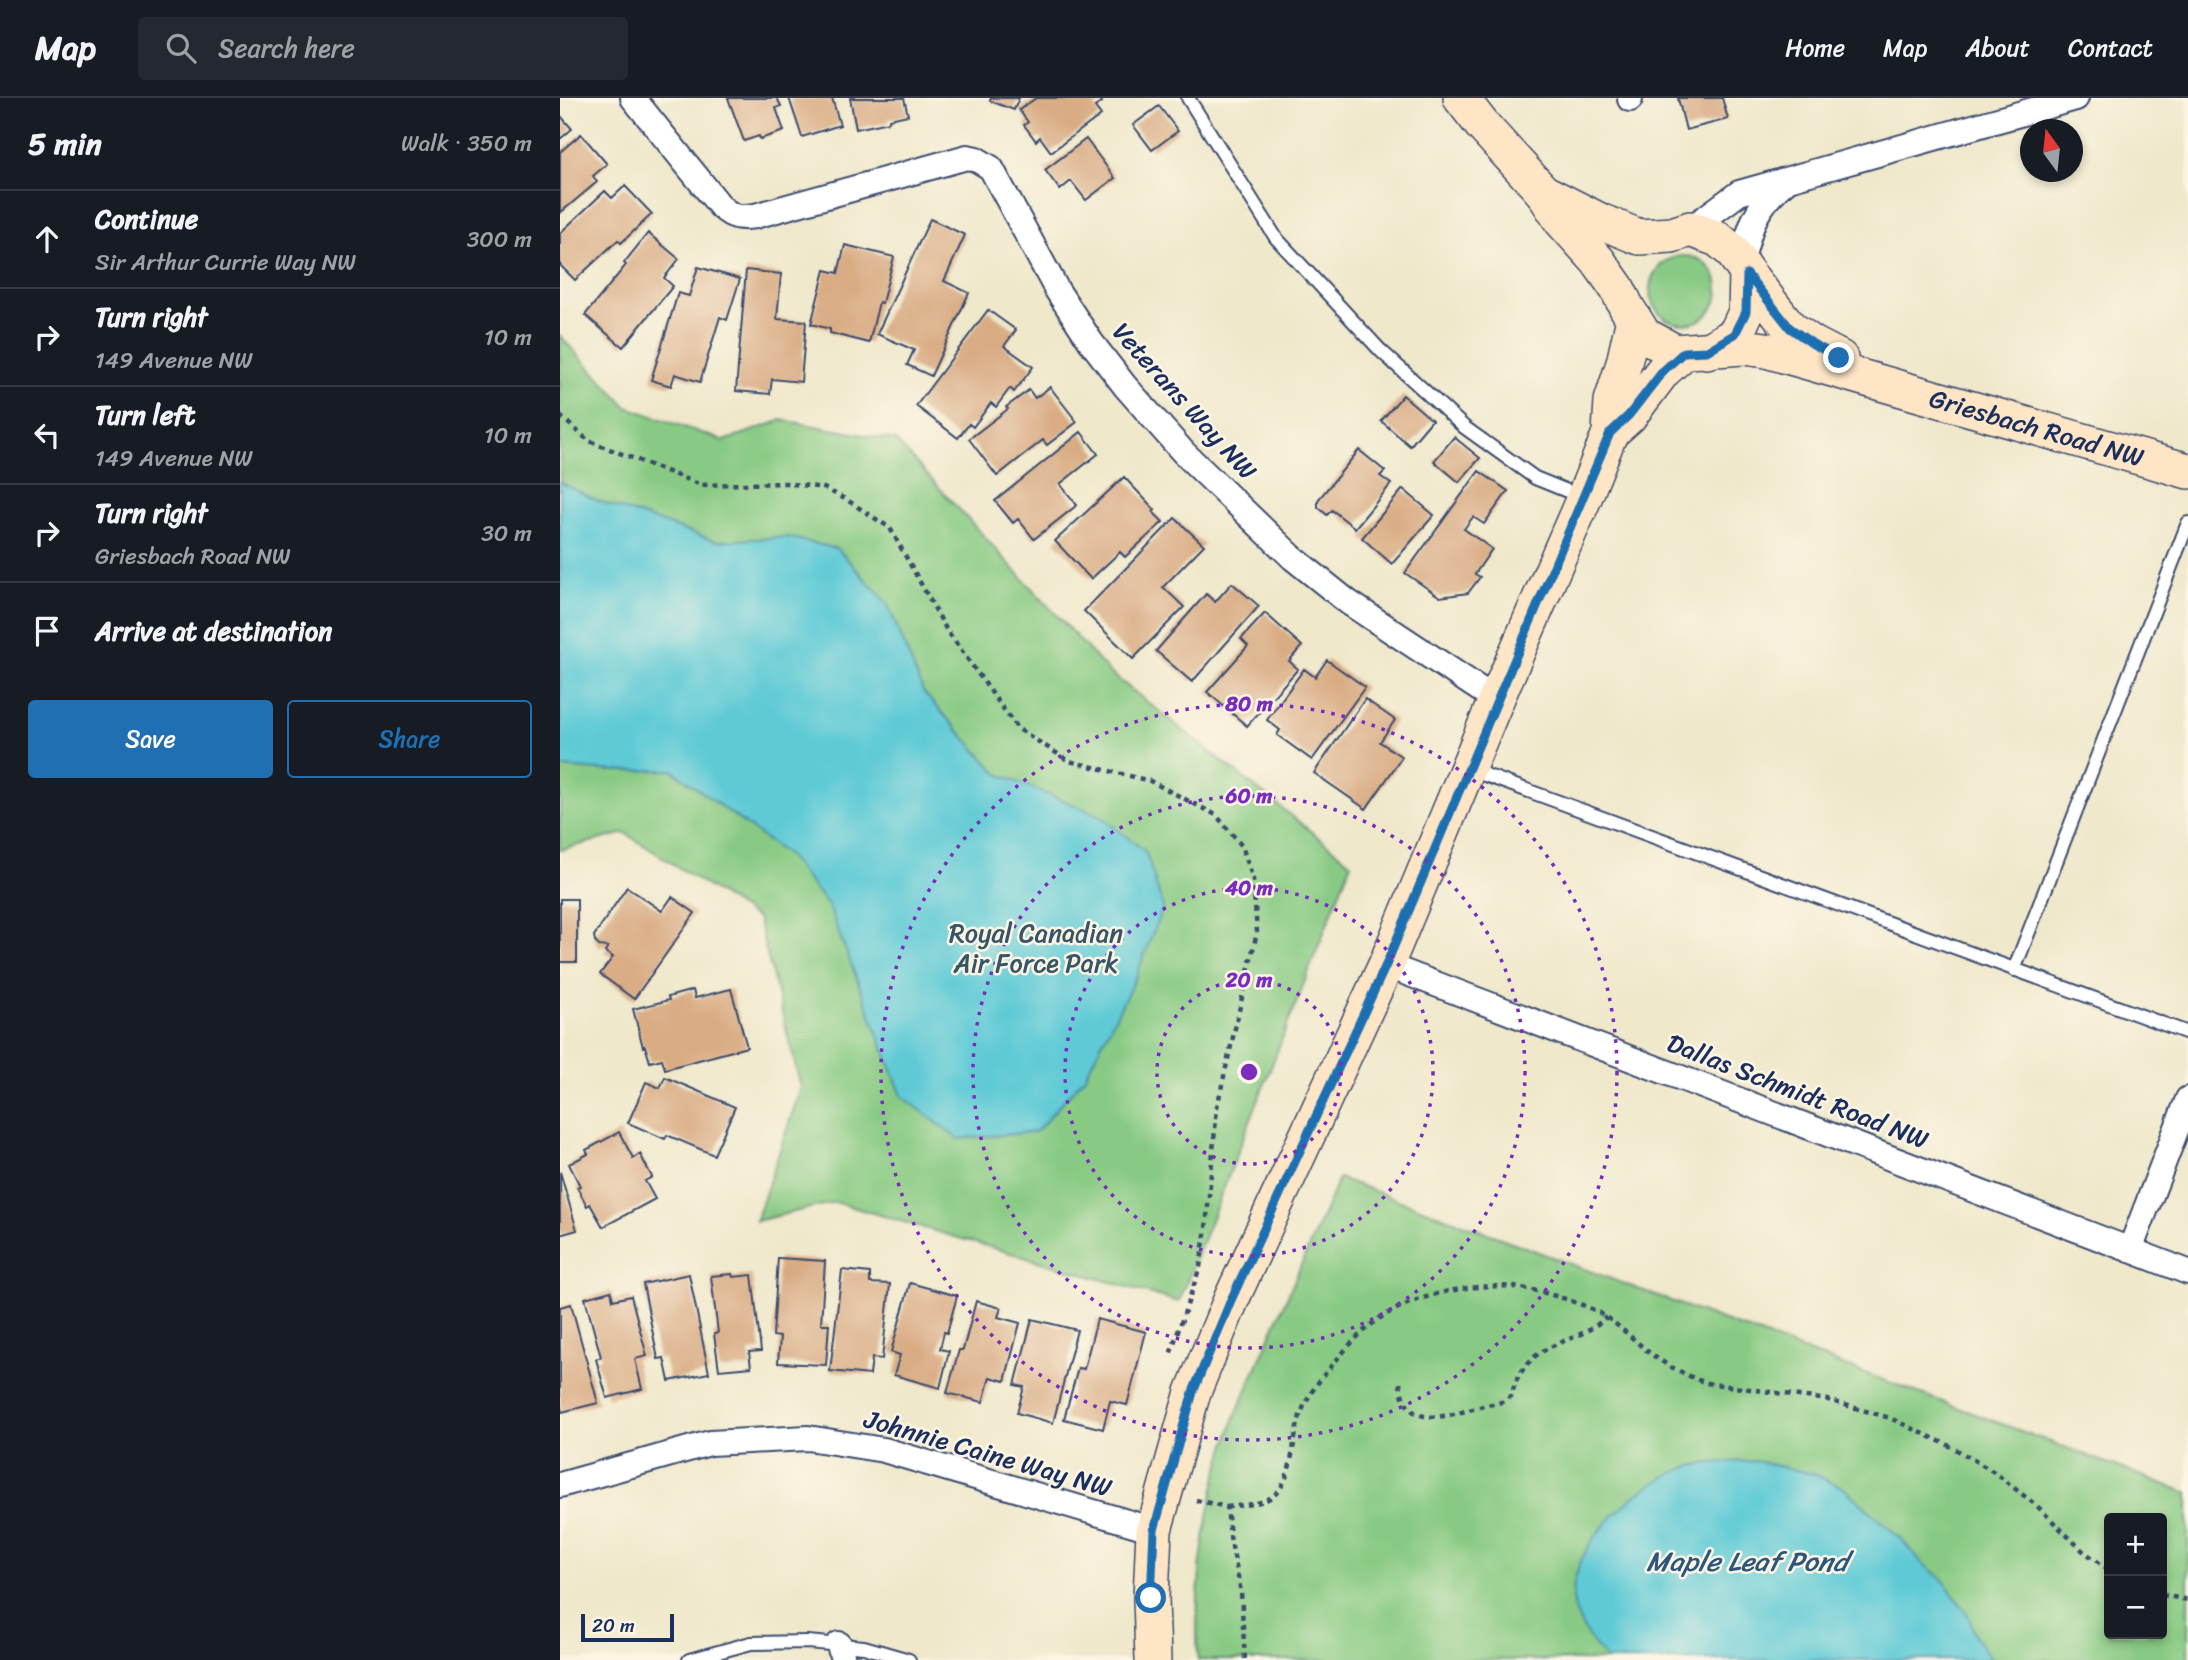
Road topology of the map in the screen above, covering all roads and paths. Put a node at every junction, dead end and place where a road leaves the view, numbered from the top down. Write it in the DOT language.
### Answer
graph roads {
  1 [pos="633,98"];
  2 [pos="1188,98"];
  3 [pos="1461,98"];
  4 [pos="2076,98"];
  5 [pos="1790,178"];
  6 [pos="1543,192"];
  7 [pos="1681,232"];
  8 [pos="1744,269"];
  9 [pos="1630,314"];
  10 [pos="1695,352"];
  11 [pos="1886,384"];
  12 [pos="560,416"];
  13 [pos="1610,433"];
  14 [pos="2188,471"];
  15 [pos="1584,498"];
  16 [pos="2188,523"];
  17 [pos="1496,700"];
  18 [pos="1468,768"];
  19 [pos="1386,965"];
  20 [pos="2014,970"];
  21 [pos="2188,1033"];
  22 [pos="2188,1099"];
  23 [pos="2130,1250"];
  24 [pos="2188,1272"];
  25 [pos="1606,1317"];
  26 [pos="1166,1367"];
  27 [pos="1400,1383"];
  28 [pos="560,1485"];
  29 [pos="1186,1497"];
  30 [pos="1227,1507"];
  31 [pos="1154,1530"];
  32 [pos="2104,1566"];
  33 [pos="2167,1596"];
  34 [pos="2188,1600"];
  35 [pos="841,1652"];
  36 [pos="689,1660"];
  37 [pos="909,1660"];
  38 [pos="1153,1660"];
  39 [pos="1245,1660"];
  1 -- 17 [label="street, Veterans Way NW"];
  2 -- 15 [label="lane"];
  3 -- 6 [label="street, Griesbach Road NW"];
  4 -- 5 [label="street"];
  5 -- 7 [label="street"];
  5 -- 8 [label="street"];
  6 -- 7 [label="street, Griesbach Road NW"];
  6 -- 9 [label="street, Griesbach Road NW"];
  7 -- 8 [label="street, Griesbach Road NW"];
  7 -- 9 [label="street"];
  8 -- 10 [label="street"];
  8 -- 11 [label="street, Griesbach Road NW"];
  9 -- 10 [label="street, Griesbach Road NW"];
  9 -- 13 [label="street"];
  10 -- 11 [label="street, Griesbach Road NW"];
  10 -- 13 [label="street"];
  11 -- 14 [label="street, Griesbach Road NW"];
  12 -- 26 [label="path"];
  13 -- 15 [label="street"];
  15 -- 17 [label="street"];
  16 -- 20 [label="lane"];
  17 -- 18 [label="street"];
  18 -- 19 [label="street"];
  18 -- 20 [label="lane"];
  19 -- 23 [label="street, Dallas Schmidt Road NW"];
  19 -- 31 [label="street"];
  20 -- 21 [label="lane"];
  22 -- 23 [label="street"];
  23 -- 24 [label="street, Dallas Schmidt Road NW"];
  25 -- 27 [label="path"];
  25 -- 30 [label="path"];
  25 -- 32 [label="path"];
  28 -- 31 [label="street, Johnnie Caine Way NW"];
  29 -- 30 [label="path"];
  30 -- 39 [label="path"];
  31 -- 38 [label="street"];
  33 -- 34 [label="path"];
  35 -- 36 [label="lane"];
  35 -- 37 [label="lane"];
}
